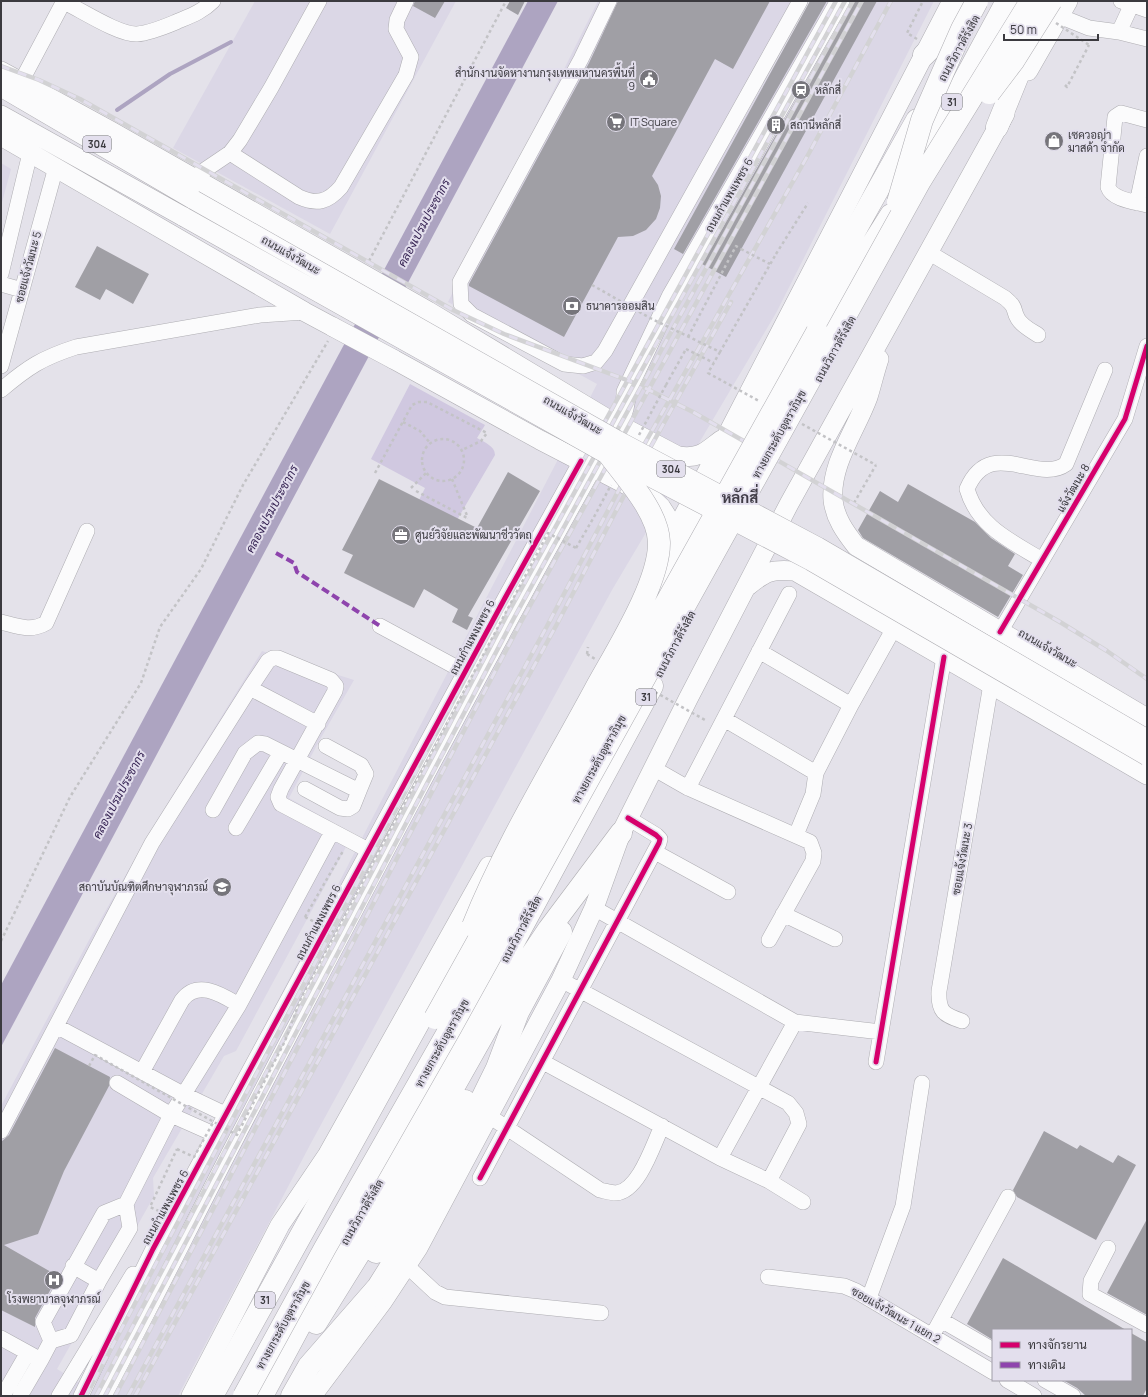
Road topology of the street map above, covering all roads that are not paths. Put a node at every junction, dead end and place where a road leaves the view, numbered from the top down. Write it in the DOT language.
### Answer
graph roads {
  1 [pos="64,1"];
  2 [pos="213,1"];
  3 [pos="319,1"];
  4 [pos="406,1"];
  5 [pos="609,1"];
  6 [pos="800,1"];
  7 [pos="840,1"];
  8 [pos="985,1"];
  9 [pos="1007,1"];
  10 [pos="1031,1"];
  11 [pos="1035,1"];
  12 [pos="965,2"];
  13 [pos="1126,3"];
  14 [pos="1056,5"];
  15 [pos="1147,10"];
  16 [pos="1119,32"];
  17 [pos="1147,39"];
  18 [pos="924,55"];
  19 [pos="1,71"];
  20 [pos="21,82"];
  21 [pos="1,87"];
  22 [pos="1,115"];
  23 [pos="1147,120"];
  24 [pos="997,127"];
  25 [pos="1,136"];
  26 [pos="30,153"];
  27 [pos="230,153"];
  28 [pos="1147,156"];
  29 [pos="56,167"];
  30 [pos="194,178"];
  31 [pos="920,181"];
  32 [pos="898,202"];
  33 [pos="1142,204"];
  34 [pos="928,252"];
  35 [pos="1,274"];
  36 [pos="1,284"];
  37 [pos="22,290"];
  38 [pos="305,312"];
  39 [pos="890,321"];
  40 [pos="1038,335"];
  41 [pos="1147,346"];
  42 [pos="1,366"];
  43 [pos="1105,370"];
  44 [pos="1,390"];
  45 [pos="564,393"];
  46 [pos="612,421"];
  47 [pos="726,437"];
  48 [pos="540,440"];
  49 [pos="595,462"];
  50 [pos="87,531"];
  51 [pos="671,539"];
  52 [pos="856,546"];
  53 [pos="1042,560"];
  54 [pos="822,586"];
  55 [pos="744,590"];
  56 [pos="789,594"];
  57 [pos="1,622"];
  58 [pos="380,626"];
  59 [pos="894,628"];
  60 [pos="1000,632"];
  61 [pos="759,651"];
  62 [pos="944,657"];
  63 [pos="465,672"];
  64 [pos="991,684"];
  65 [pos="250,688"];
  66 [pos="851,705"];
  67 [pos="1147,718"];
  68 [pos="724,719"];
  69 [pos="318,724"];
  70 [pos="1147,738"];
  71 [pos="326,746"];
  72 [pos="281,752"];
  73 [pos="1147,756"];
  74 [pos="297,760"];
  75 [pos="653,768"];
  76 [pos="816,772"];
  77 [pos="1147,775"];
  78 [pos="688,788"];
  79 [pos="305,789"];
  80 [pos="359,791"];
  81 [pos="213,810"];
  82 [pos="624,826"];
  83 [pos="236,828"];
  84 [pos="332,832"];
  85 [pos="796,835"];
  86 [pos="368,850"];
  87 [pos="655,852"];
  88 [pos="588,877"];
  89 [pos="728,892"];
  90 [pos="594,908"];
  91 [pos="783,914"];
  92 [pos="618,922"];
  93 [pos="835,939"];
  94 [pos="769,940"];
  95 [pos="561,980"];
  96 [pos="581,991"];
  97 [pos="238,1005"];
  98 [pos="435,1018"];
  99 [pos="962,1021"];
  100 [pos="276,1022"];
  101 [pos="795,1022"];
  102 [pos="56,1026"];
  103 [pos="293,1031"];
  104 [pos="881,1032"];
  105 [pos="543,1062"];
  106 [pos="876,1062"];
  107 [pos="142,1072"];
  108 [pos="117,1083"];
  109 [pos="922,1083"];
  110 [pos="366,1088"];
  111 [pos="759,1088"];
  112 [pos="183,1094"];
  113 [pos="170,1115"];
  114 [pos="489,1116"];
  115 [pos="219,1124"];
  116 [pos="662,1126"];
  117 [pos="507,1128"];
  118 [pos="1,1131"];
  119 [pos="328,1154"];
  120 [pos="720,1158"];
  121 [pos="480,1178"];
  122 [pos="769,1181"];
  123 [pos="1008,1197"];
  124 [pos="803,1202"];
  125 [pos="126,1204"];
  126 [pos="318,1204"];
  127 [pos="1108,1248"];
  128 [pos="153,1249"];
  129 [pos="406,1265"];
  130 [pos="73,1266"];
  131 [pos="768,1277"];
  132 [pos="99,1281"];
  133 [pos="869,1298"];
  134 [pos="601,1313"];
  135 [pos="941,1320"];
  136 [pos="1147,1325"];
  137 [pos="932,1336"];
  138 [pos="1,1338"];
  139 [pos="51,1342"];
  140 [pos="992,1349"];
  141 [pos="27,1354"];
  142 [pos="41,1360"];
  143 [pos="992,1371"];
  144 [pos="1047,1381"];
  145 [pos="1014,1388"];
  146 [pos="9,1394"];
  147 [pos="58,1396"];
  148 [pos="81,1396"];
  149 [pos="104,1396"];
  150 [pos="190,1396"];
  151 [pos="207,1396"];
  152 [pos="212,1396"];
  153 [pos="226,1396"];
  154 [pos="244,1396"];
  155 [pos="263,1396"];
  156 [pos="292,1396"];
  157 [pos="312,1396"];
  158 [pos="1034,1396"];
  159 [pos="1073,1396"];
  1 -- 2 [label="street"];
  1 -- 20 [label="street"];
  3 -- 27 [label="street"];
  4 -- 27 [label="street"];
  5 -- 6 [label="street"];
  7 -- 46 [label="main road, ถนนกำแพงเพชร 6"];
  8 -- 126 [label="highway, ถนนวิภาวดีรังสิต / 31"];
  9 -- 32 [label="highway, ทางยกระดับอุตราภิมุข / 31, bridge"];
  10 -- 31 [label="highway, ทางยกระดับอุตราภิมุข / 31, bridge"];
  11 -- 155 [label="highway, ถนนวิภาวดีรังสิต / 31"];
  12 -- 18 [label="highway"];
  12 -- 32 [label="highway, bridge"];
  13 -- 15 [label="street"];
  13 -- 16 [label="street"];
  14 -- 16 [label="street"];
  14 -- 24 [label="highway"];
  14 -- 31 [label="highway, bridge"];
  16 -- 17 [label="street"];
  18 -- 47 [label="main road, 31"];
  19 -- 20 [label="main road, ถนนแจ้งวัฒนะ"];
  20 -- 30 [label="main road, ถนนแจ้งวัฒนะ"];
  21 -- 70 [label="main road, ถนนแจ้งวัฒนะ / 304, bridge"];
  22 -- 49 [label="main road, ถนนแจ้งวัฒนะ / 304, bridge"];
  23 -- 33 [label="street"];
  24 -- 34 [label="main road"];
  25 -- 26 [label="main road, ถนนแจ้งวัฒนะ"];
  26 -- 29 [label="main road, ถนนแจ้งวัฒนะ"];
  26 -- 35 [label="street"];
  27 -- 30 [label="street"];
  28 -- 33 [label="street"];
  29 -- 37 [label="street, ซอยแจ้งวัฒนะ 5"];
  29 -- 38 [label="main road, ถนนแจ้งวัฒนะ"];
  30 -- 45 [label="main road, ถนนแจ้งวัฒนะ"];
  31 -- 154 [label="highway, ทางยกระดับอุตราภิมุข / 31, bridge"];
  32 -- 98 [label="highway, ทางยกระดับอุตราภิมุข / 31, bridge"];
  34 -- 39 [label="main road"];
  34 -- 40 [label="street"];
  36 -- 37 [label="street"];
  37 -- 42 [label="street, ซอยแจ้งวัฒนะ 5"];
  38 -- 44 [label="street"];
  38 -- 48 [label="main road, ถนนแจ้งวัฒนะ, bridge"];
  39 -- 52 [label="main road, ถนนแจ้งวัฒนะ"];
  39 -- 55 [label="main road"];
  41 -- 53 [label="street, แจ้งวัฒนะ 8"];
  43 -- 53 [label="street"];
  45 -- 46 [label="main road, ถนนแจ้งวัฒนะ"];
  45 -- 48 [label="main road"];
  46 -- 47 [label="main road, ถนนแจ้งวัฒนะ"];
  46 -- 49 [label="main road, ถนนกำแพงเพชร 6"];
  47 -- 51 [label="main road, 31"];
  48 -- 49 [label="main road, ถนนแจ้งวัฒนะ"];
  49 -- 51 [label="main road, ถนนแจ้งวัฒนะ"];
  49 -- 63 [label="street, ถนนกำแพงเพชร 6"];
  49 -- 73 [label="main road, ถนนแจ้งวัฒนะ / 304, bridge"];
  49 -- 98 [label="highway, bridge"];
  49 -- 103 [label="street, ถนนกำแพงเพชร 6"];
  50 -- 57 [label="street"];
  51 -- 110 [label="main road, 31"];
  52 -- 54 [label="main road"];
  52 -- 60 [label="main road, ถนนแจ้งวัฒนะ"];
  53 -- 60 [label="street, แจ้งวัฒนะ 8"];
  54 -- 55 [label="main road"];
  54 -- 59 [label="main road"];
  55 -- 75 [label="main road"];
  56 -- 61 [label="street"];
  58 -- 63 [label="street"];
  59 -- 62 [label="main road"];
  59 -- 66 [label="street"];
  60 -- 67 [label="main road, ถนนแจ้งวัฒนะ"];
  61 -- 66 [label="street"];
  61 -- 68 [label="street"];
  62 -- 64 [label="main road"];
  62 -- 104 [label="street"];
  63 -- 86 [label="street, ถนนกำแพงเพชร 6"];
  64 -- 77 [label="main road"];
  64 -- 99 [label="street, ซอยแจ้งวัฒนะ 3"];
  65 -- 69 [label="street"];
  65 -- 69 [label="street"];
  65 -- 102 [label="street"];
  66 -- 76 [label="street"];
  68 -- 76 [label="street"];
  68 -- 78 [label="street"];
  69 -- 74 [label="street"];
  71 -- 80 [label="street"];
  72 -- 74 [label="street"];
  72 -- 81 [label="street"];
  72 -- 83 [label="street"];
  74 -- 80 [label="street"];
  74 -- 84 [label="street"];
  75 -- 78 [label="street"];
  75 -- 82 [label="main road"];
  76 -- 85 [label="street"];
  78 -- 85 [label="street"];
  79 -- 80 [label="street"];
  82 -- 87 [label="street"];
  82 -- 88 [label="highway"];
  82 -- 90 [label="main road"];
  84 -- 86 [label="street"];
  84 -- 97 [label="street"];
  85 -- 91 [label="street"];
  86 -- 100 [label="street, ถนนกำแพงเพชร 6"];
  87 -- 89 [label="street"];
  87 -- 92 [label="street"];
  88 -- 155 [label="highway"];
  88 -- 156 [label="highway"];
  90 -- 92 [label="street"];
  90 -- 95 [label="main road"];
  91 -- 93 [label="street"];
  91 -- 94 [label="street"];
  92 -- 96 [label="street"];
  92 -- 101 [label="street"];
  95 -- 96 [label="street"];
  95 -- 114 [label="main road"];
  96 -- 105 [label="street"];
  96 -- 111 [label="street"];
  97 -- 107 [label="street"];
  97 -- 112 [label="street"];
  98 -- 153 [label="highway, ทางยกระดับอุตราภิมุข / 31"];
  100 -- 103 [label="street"];
  100 -- 115 [label="street, ถนนกำแพงเพชร 6"];
  101 -- 104 [label="street"];
  101 -- 111 [label="street"];
  102 -- 107 [label="street"];
  102 -- 118 [label="street"];
  103 -- 149 [label="street, ถนนกำแพงเพชร 6"];
  104 -- 106 [label="street"];
  105 -- 116 [label="street"];
  105 -- 117 [label="street"];
  107 -- 112 [label="street"];
  108 -- 113 [label="street"];
  109 -- 133 [label="street"];
  110 -- 119 [label="main road, 31"];
  110 -- 126 [label="highway"];
  111 -- 120 [label="street"];
  111 -- 122 [label="street"];
  112 -- 113 [label="street"];
  112 -- 115 [label="street"];
  113 -- 115 [label="street"];
  113 -- 125 [label="street"];
  114 -- 117 [label="street"];
  114 -- 129 [label="main road"];
  115 -- 128 [label="street, ถนนกำแพงเพชร 6"];
  116 -- 117 [label="street"];
  116 -- 120 [label="street"];
  117 -- 121 [label="street"];
  119 -- 150 [label="main road, 31"];
  119 -- 151 [label="highway"];
  120 -- 122 [label="street"];
  122 -- 124 [label="street"];
  123 -- 135 [label="street"];
  125 -- 130 [label="street"];
  125 -- 132 [label="street"];
  126 -- 152 [label="highway, ถนนวิภาวดีรังสิต / 31"];
  127 -- 136 [label="street"];
  128 -- 147 [label="street"];
  128 -- 148 [label="street, ถนนกำแพงเพชร 6"];
  129 -- 134 [label="street"];
  129 -- 157 [label="main road"];
  130 -- 132 [label="street"];
  130 -- 139 [label="street"];
  131 -- 133 [label="street, ซอยแจ้งวัฒนะ 1 แยก 2"];
  132 -- 139 [label="street"];
  133 -- 137 [label="street, ซอยแจ้งวัฒนะ 1 แยก 2"];
  135 -- 137 [label="street"];
  135 -- 140 [label="street"];
  137 -- 143 [label="street, ซอยแจ้งวัฒนะ 1 แยก 2"];
  138 -- 141 [label="street"];
  139 -- 142 [label="street"];
  141 -- 142 [label="street"];
  141 -- 146 [label="street"];
  142 -- 146 [label="street"];
  144 -- 159 [label="street"];
  145 -- 158 [label="street"];
}
